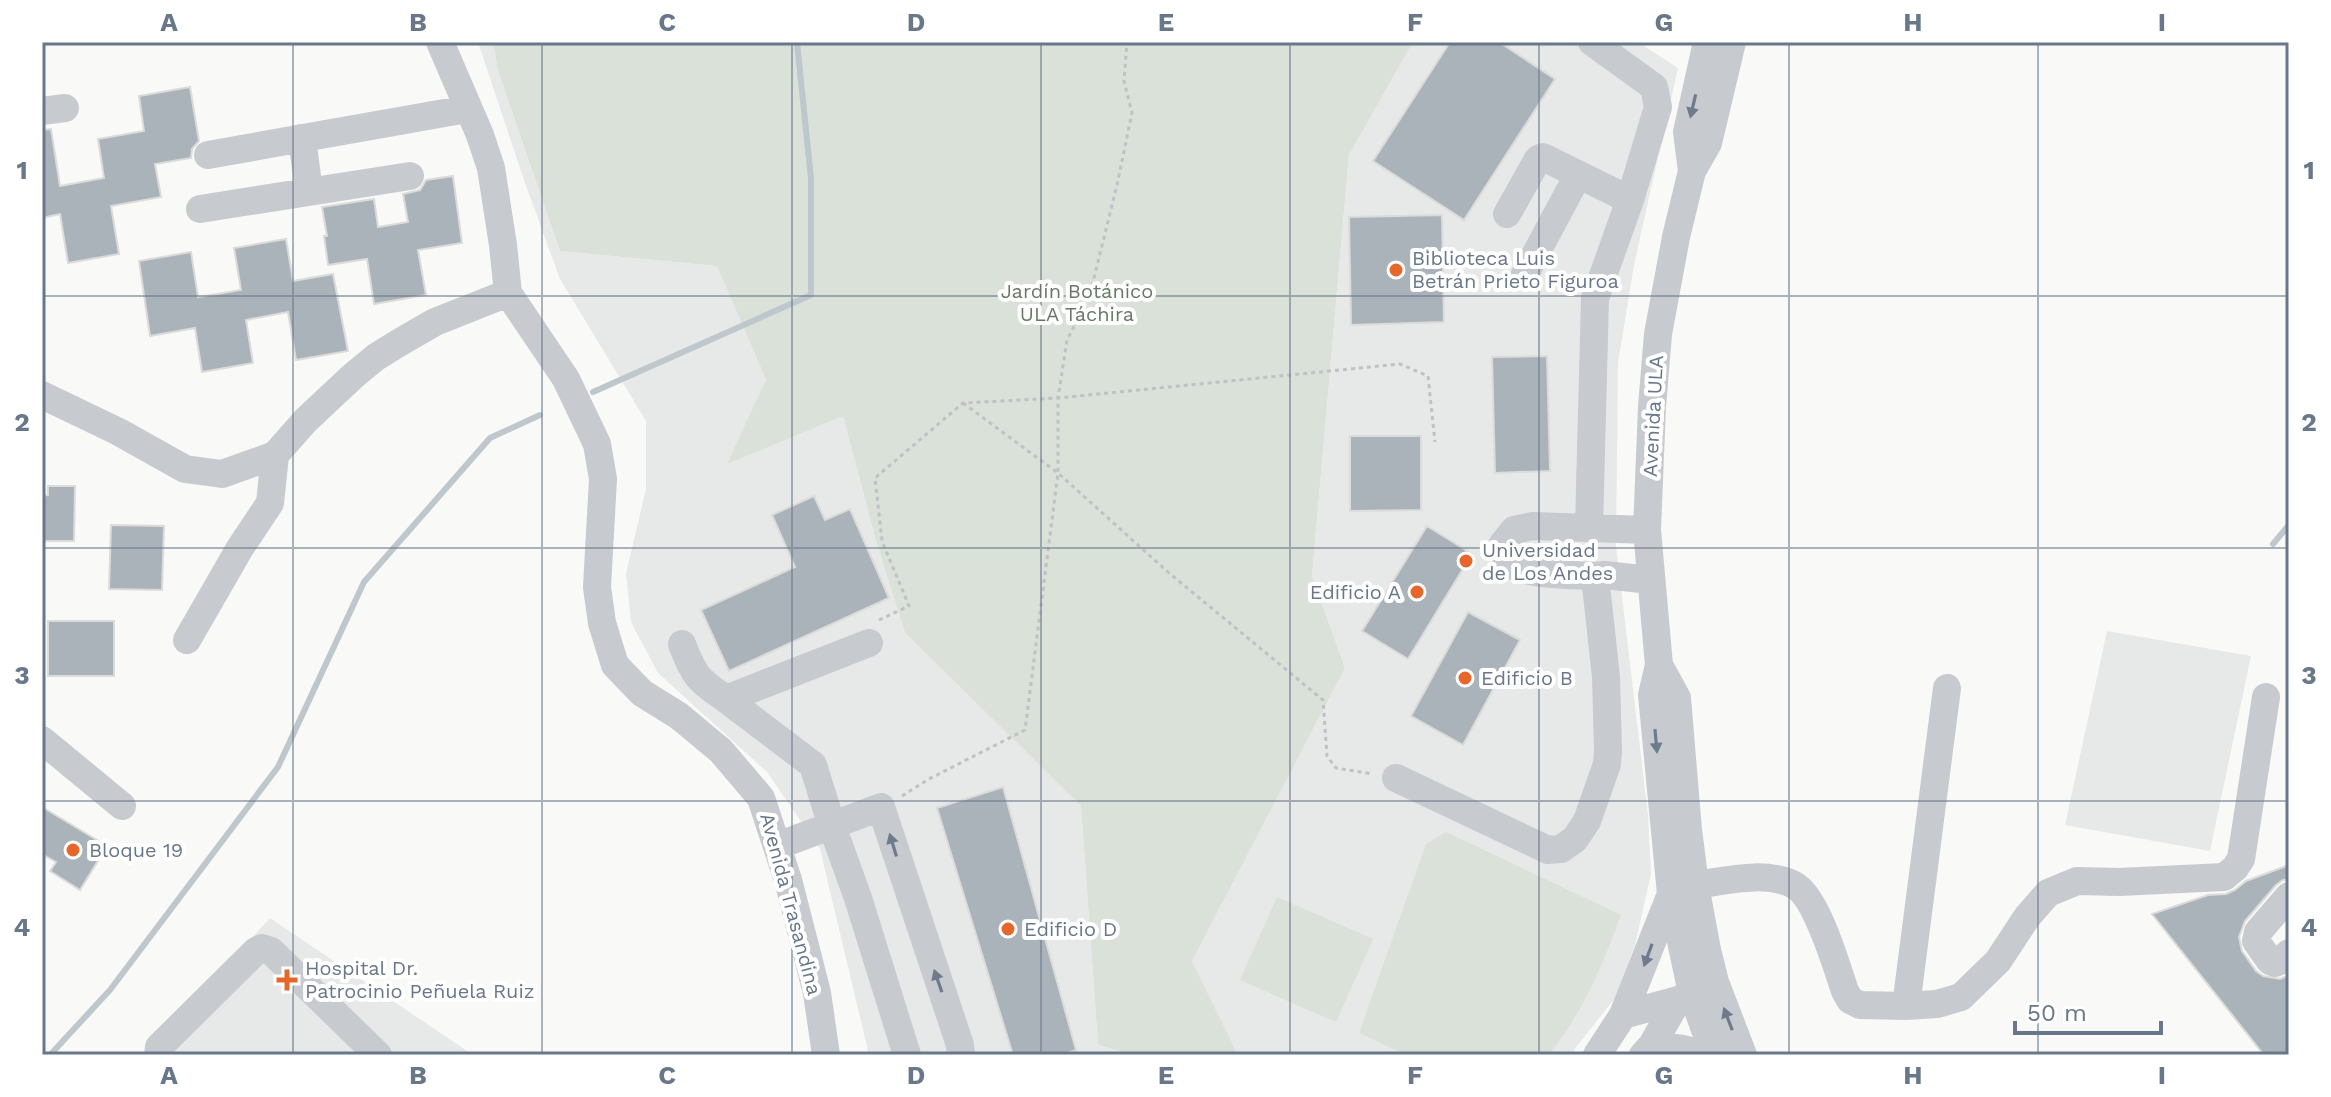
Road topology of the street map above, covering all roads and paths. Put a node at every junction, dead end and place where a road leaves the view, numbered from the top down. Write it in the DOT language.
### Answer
graph roads {
  1 [pos="440,42"];
  2 [pos="1127,42"];
  3 [pos="1592,42"];
  4 [pos="1707,42"];
  5 [pos="1732,42"];
  6 [pos="467,109"];
  7 [pos="302,138"];
  8 [pos="208,155"];
  9 [pos="1692,171"];
  10 [pos="1578,175"];
  11 [pos="410,176"];
  12 [pos="309,191"];
  13 [pos="1630,200"];
  14 [pos="200,209"];
  15 [pos="1507,214"];
  16 [pos="1525,274"];
  17 [pos="508,293"];
  18 [pos="42,395"];
  19 [pos="1058,398"];
  20 [pos="963,403"];
  21 [pos="1435,442"];
  22 [pos="275,455"];
  23 [pos="1058,473"];
  24 [pos="1589,527"];
  25 [pos="1647,530"];
  26 [pos="1595,576"];
  27 [pos="1651,580"];
  28 [pos="874,631"];
  29 [pos="187,640"];
  30 [pos="682,644"];
  31 [pos="1947,688"];
  32 [pos="2266,697"];
  33 [pos="726,699"];
  34 [pos="42,740"];
  35 [pos="1396,778"];
  36 [pos="122,806"];
  37 [pos="881,807"];
  38 [pos="832,826"];
  39 [pos="777,846"];
  40 [pos="1683,889"];
  41 [pos="2289,896"];
  42 [pos="2289,953"];
  43 [pos="1695,992"];
  44 [pos="1906,1006"];
  45 [pos="1623,1015"];
  46 [pos="1647,1050"];
  47 [pos="158,1055"];
  48 [pos="378,1055"];
  49 [pos="826,1055"];
  50 [pos="907,1055"];
  51 [pos="961,1055"];
  52 [pos="1597,1055"];
  53 [pos="1706,1055"];
  54 [pos="1714,1055"];
  55 [pos="1743,1055"];
  1 -- 6 [label="street, Avenida Trasandina"];
  2 -- 19 [label="path"];
  3 -- 13 [label="street"];
  4 -- 9 [label="street, Avenida ULA, one-way"];
  5 -- 9 [label="street, Avenida ULA"];
  6 -- 7 [label="street"];
  6 -- 17 [label="street, Avenida Trasandina"];
  7 -- 8 [label="street"];
  7 -- 12 [label="street"];
  9 -- 25 [label="street, Avenida ULA"];
  10 -- 13 [label="street"];
  10 -- 15 [label="street"];
  10 -- 16 [label="street"];
  11 -- 12 [label="street"];
  12 -- 14 [label="street"];
  13 -- 24 [label="street"];
  17 -- 22 [label="street"];
  17 -- 39 [label="street, Avenida Trasandina"];
  18 -- 22 [label="street"];
  19 -- 20 [label="path"];
  19 -- 21 [label="path"];
  19 -- 23 [label="path"];
  20 -- 23 [label="path"];
  20 -- 28 [label="path"];
  22 -- 29 [label="street"];
  23 -- 35 [label="path"];
  23 -- 37 [label="path"];
  24 -- 25 [label="street"];
  24 -- 26 [label="street"];
  25 -- 27 [label="street, Avenida ULA"];
  26 -- 27 [label="street"];
  26 -- 35 [label="street"];
  27 -- 40 [label="street, Avenida ULA"];
  28 -- 33 [label="street"];
  30 -- 33 [label="street"];
  31 -- 44 [label="street"];
  32 -- 44 [label="street"];
  33 -- 38 [label="street"];
  34 -- 36 [label="street"];
  37 -- 38 [label="street"];
  51 -- 37 [label="street, one-way"];
  38 -- 39 [label="street"];
  38 -- 50 [label="street"];
  39 -- 49 [label="street, Avenida Trasandina"];
  40 -- 43 [label="street, Avenida ULA"];
  40 -- 44 [label="street"];
  40 -- 45 [label="street, one-way"];
  41 -- 42 [label="street"];
  43 -- 45 [label="street"];
  43 -- 46 [label="street"];
  43 -- 54 [label="street, Avenida ULA"];
  55 -- 43 [label="street, Avenida ULA, one-way"];
  45 -- 52 [label="street"];
  46 -- 53 [label="street"];
  47 -- 48 [label="street"];
}
